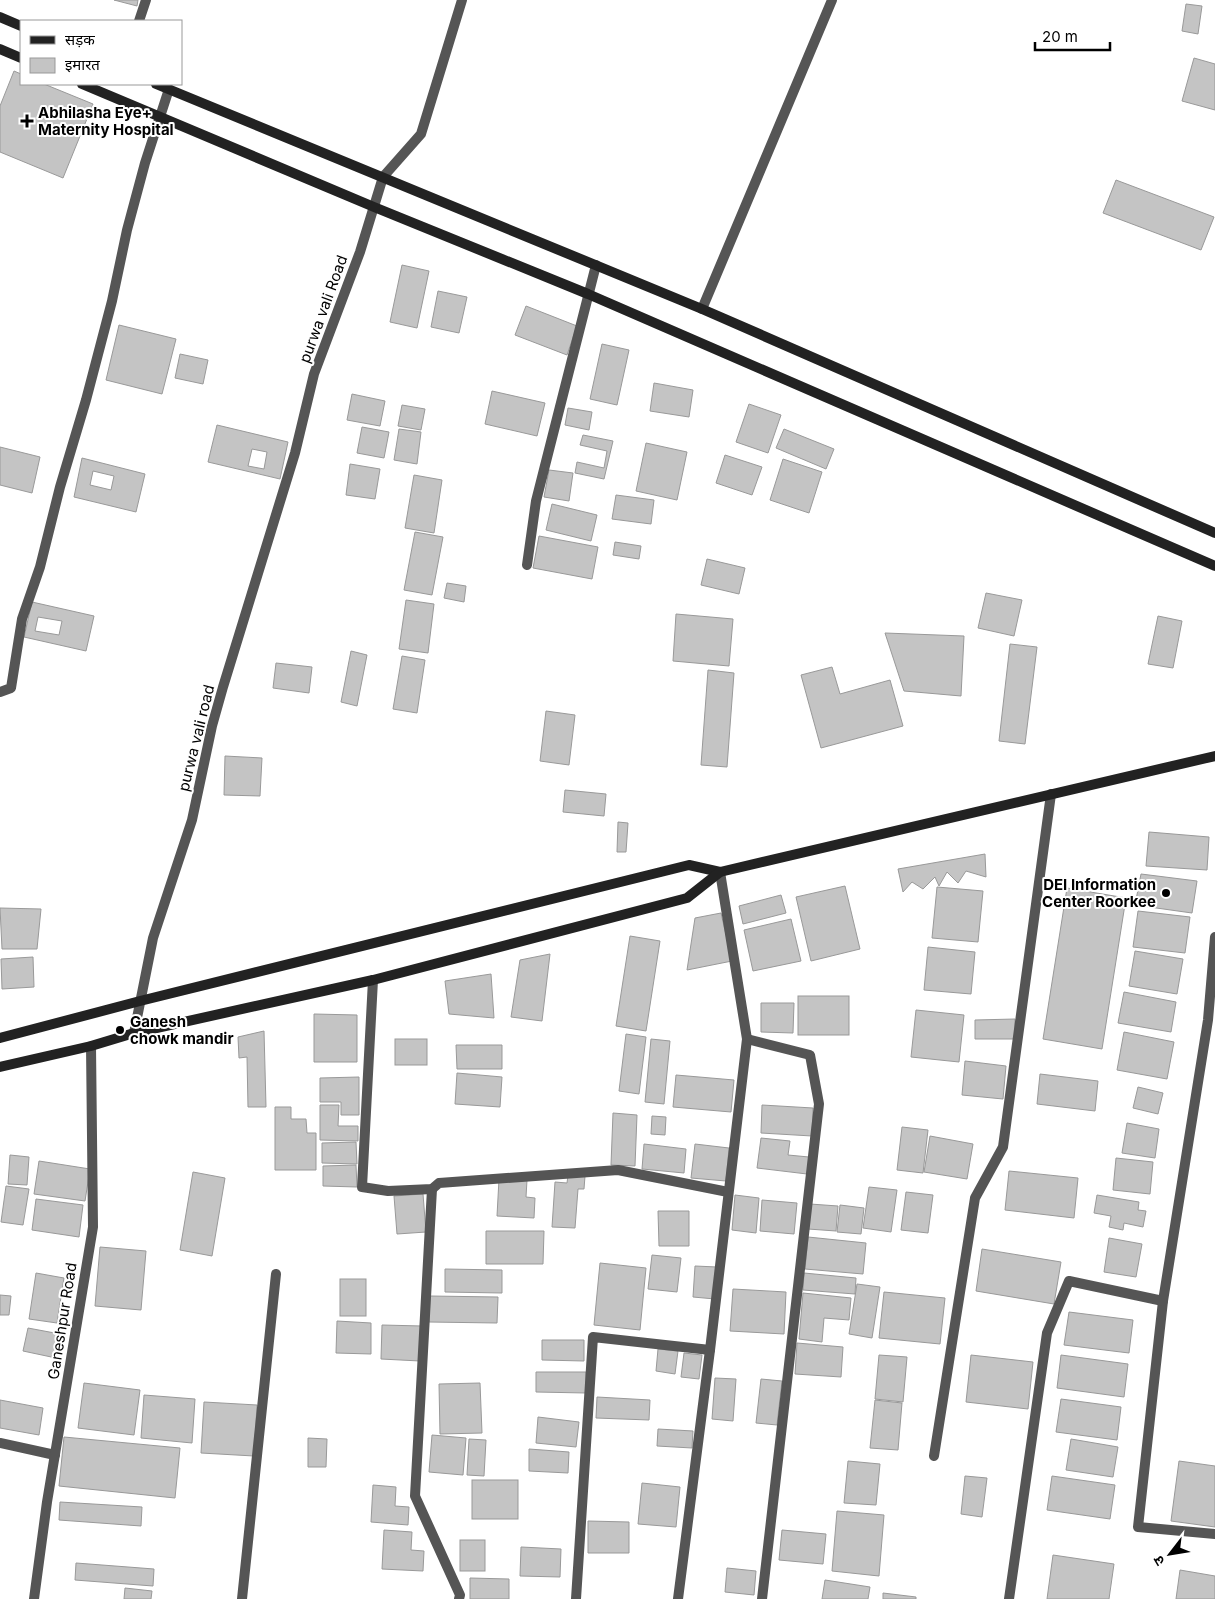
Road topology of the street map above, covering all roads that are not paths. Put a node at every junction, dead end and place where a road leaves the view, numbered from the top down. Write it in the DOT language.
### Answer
graph roads {
  1 [pos="146,0"];
  2 [pos="462,0"];
  3 [pos="832,0"];
  4 [pos="0,17"];
  5 [pos="139,20"];
  6 [pos="20,26"];
  7 [pos="0,49"];
  8 [pos="20,58"];
  9 [pos="84,85"];
  10 [pos="159,85"];
  11 [pos="169,89"];
  12 [pos="160,117"];
  13 [pos="383,177"];
  14 [pos="374,207"];
  15 [pos="596,265"];
  16 [pos="588,294"];
  17 [pos="702,309"];
  18 [pos="295,453"];
  19 [pos="1215,533"];
  20 [pos="527,565"];
  21 [pos="1215,566"];
  22 [pos="0,692"];
  23 [pos="1215,756"];
  24 [pos="1051,794"];
  25 [pos="720,872"];
  26 [pos="1215,937"];
  27 [pos="373,980"];
  28 [pos="140,1001"];
  29 [pos="134,1033"];
  30 [pos="0,1038"];
  31 [pos="747,1039"];
  32 [pos="91,1046"];
  33 [pos="0,1067"];
  34 [pos="432,1190"];
  35 [pos="728,1192"];
  36 [pos="276,1274"];
  37 [pos="1163,1301"];
  38 [pos="710,1350"];
  39 [pos="0,1444"];
  40 [pos="55,1455"];
  41 [pos="934,1456"];
  42 [pos="1215,1534"];
  43 [pos="34,1599"];
  44 [pos="242,1599"];
  45 [pos="459,1599"];
  46 [pos="576,1599"];
  47 [pos="678,1599"];
  48 [pos="762,1599"];
  49 [pos="1009,1599"];
  1 -- 5 [label="street"];
  2 -- 13 [label="street"];
  3 -- 17 [label="street"];
  4 -- 6 [label="main road"];
  7 -- 8 [label="main road"];
  9 -- 12 [label="main road"];
  10 -- 11 [label="main road"];
  11 -- 12 [label="street"];
  11 -- 13 [label="main road"];
  12 -- 14 [label="main road"];
  12 -- 22 [label="street"];
  13 -- 14 [label="street, purwa vali Road"];
  13 -- 15 [label="main road"];
  14 -- 16 [label="main road"];
  14 -- 18 [label="street, purwa vali Road"];
  15 -- 16 [label="street"];
  15 -- 17 [label="main road"];
  16 -- 20 [label="street"];
  16 -- 21 [label="main road"];
  17 -- 19 [label="main road"];
  18 -- 28 [label="street, purwa vali road"];
  23 -- 24 [label="main road"];
  24 -- 25 [label="main road"];
  24 -- 41 [label="street"];
  25 -- 27 [label="main road"];
  25 -- 28 [label="main road"];
  25 -- 31 [label="street"];
  26 -- 37 [label="street"];
  27 -- 29 [label="main road"];
  27 -- 34 [label="street"];
  28 -- 29 [label="street, purwa vali road"];
  28 -- 30 [label="main road"];
  29 -- 32 [label="main road"];
  31 -- 35 [label="street"];
  31 -- 48 [label="street"];
  32 -- 33 [label="main road"];
  32 -- 40 [label="street, Ganeshpur Road"];
  34 -- 35 [label="street"];
  34 -- 45 [label="street"];
  35 -- 38 [label="street"];
  36 -- 44 [label="street"];
  37 -- 42 [label="street"];
  37 -- 49 [label="street"];
  38 -- 46 [label="street"];
  38 -- 47 [label="street"];
  39 -- 40 [label="street"];
  40 -- 43 [label="street, Ganeshpur Road"];
}
